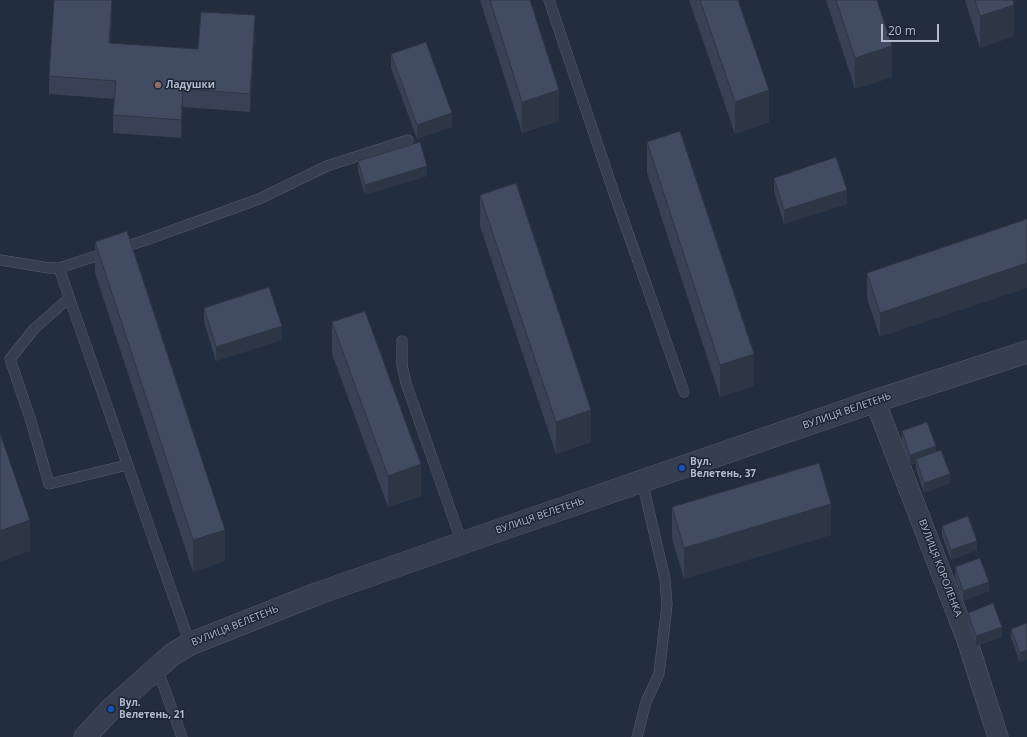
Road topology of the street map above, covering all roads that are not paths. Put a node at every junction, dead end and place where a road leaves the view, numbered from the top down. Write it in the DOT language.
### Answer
graph roads {
  1 [pos="549,0"];
  2 [pos="408,140"];
  3 [pos="0,260"];
  4 [pos="59,268"];
  5 [pos="69,298"];
  6 [pos="402,341"];
  7 [pos="1027,352"];
  8 [pos="684,392"];
  9 [pos="875,401"];
  10 [pos="127,465"];
  11 [pos="642,481"];
  12 [pos="462,543"];
  13 [pos="190,644"];
  14 [pos="157,668"];
  15 [pos="85,737"];
  16 [pos="182,737"];
  17 [pos="637,737"];
  18 [pos="998,737"];
  1 -- 8 [label="lane"];
  2 -- 4 [label="lane"];
  3 -- 4 [label="lane"];
  4 -- 5 [label="lane"];
  5 -- 10 [label="lane"];
  5 -- 10 [label="lane"];
  6 -- 12 [label="lane"];
  7 -- 9 [label="street, ВУЛИЦЯ ВЕЛЕТЕНЬ"];
  9 -- 11 [label="street, ВУЛИЦЯ ВЕЛЕТЕНЬ"];
  9 -- 18 [label="street, ВУЛИЦЯ КОРОЛЕНКА"];
  10 -- 13 [label="lane"];
  11 -- 12 [label="street, ВУЛИЦЯ ВЕЛЕТЕНЬ"];
  11 -- 17 [label="lane"];
  12 -- 13 [label="street, ВУЛИЦЯ ВЕЛЕТЕНЬ"];
  13 -- 14 [label="street, ВУЛИЦЯ ВЕЛЕТЕНЬ"];
  14 -- 15 [label="street, ВУЛИЦЯ ВЕЛЕТЕНЬ"];
  14 -- 16 [label="lane"];
}
